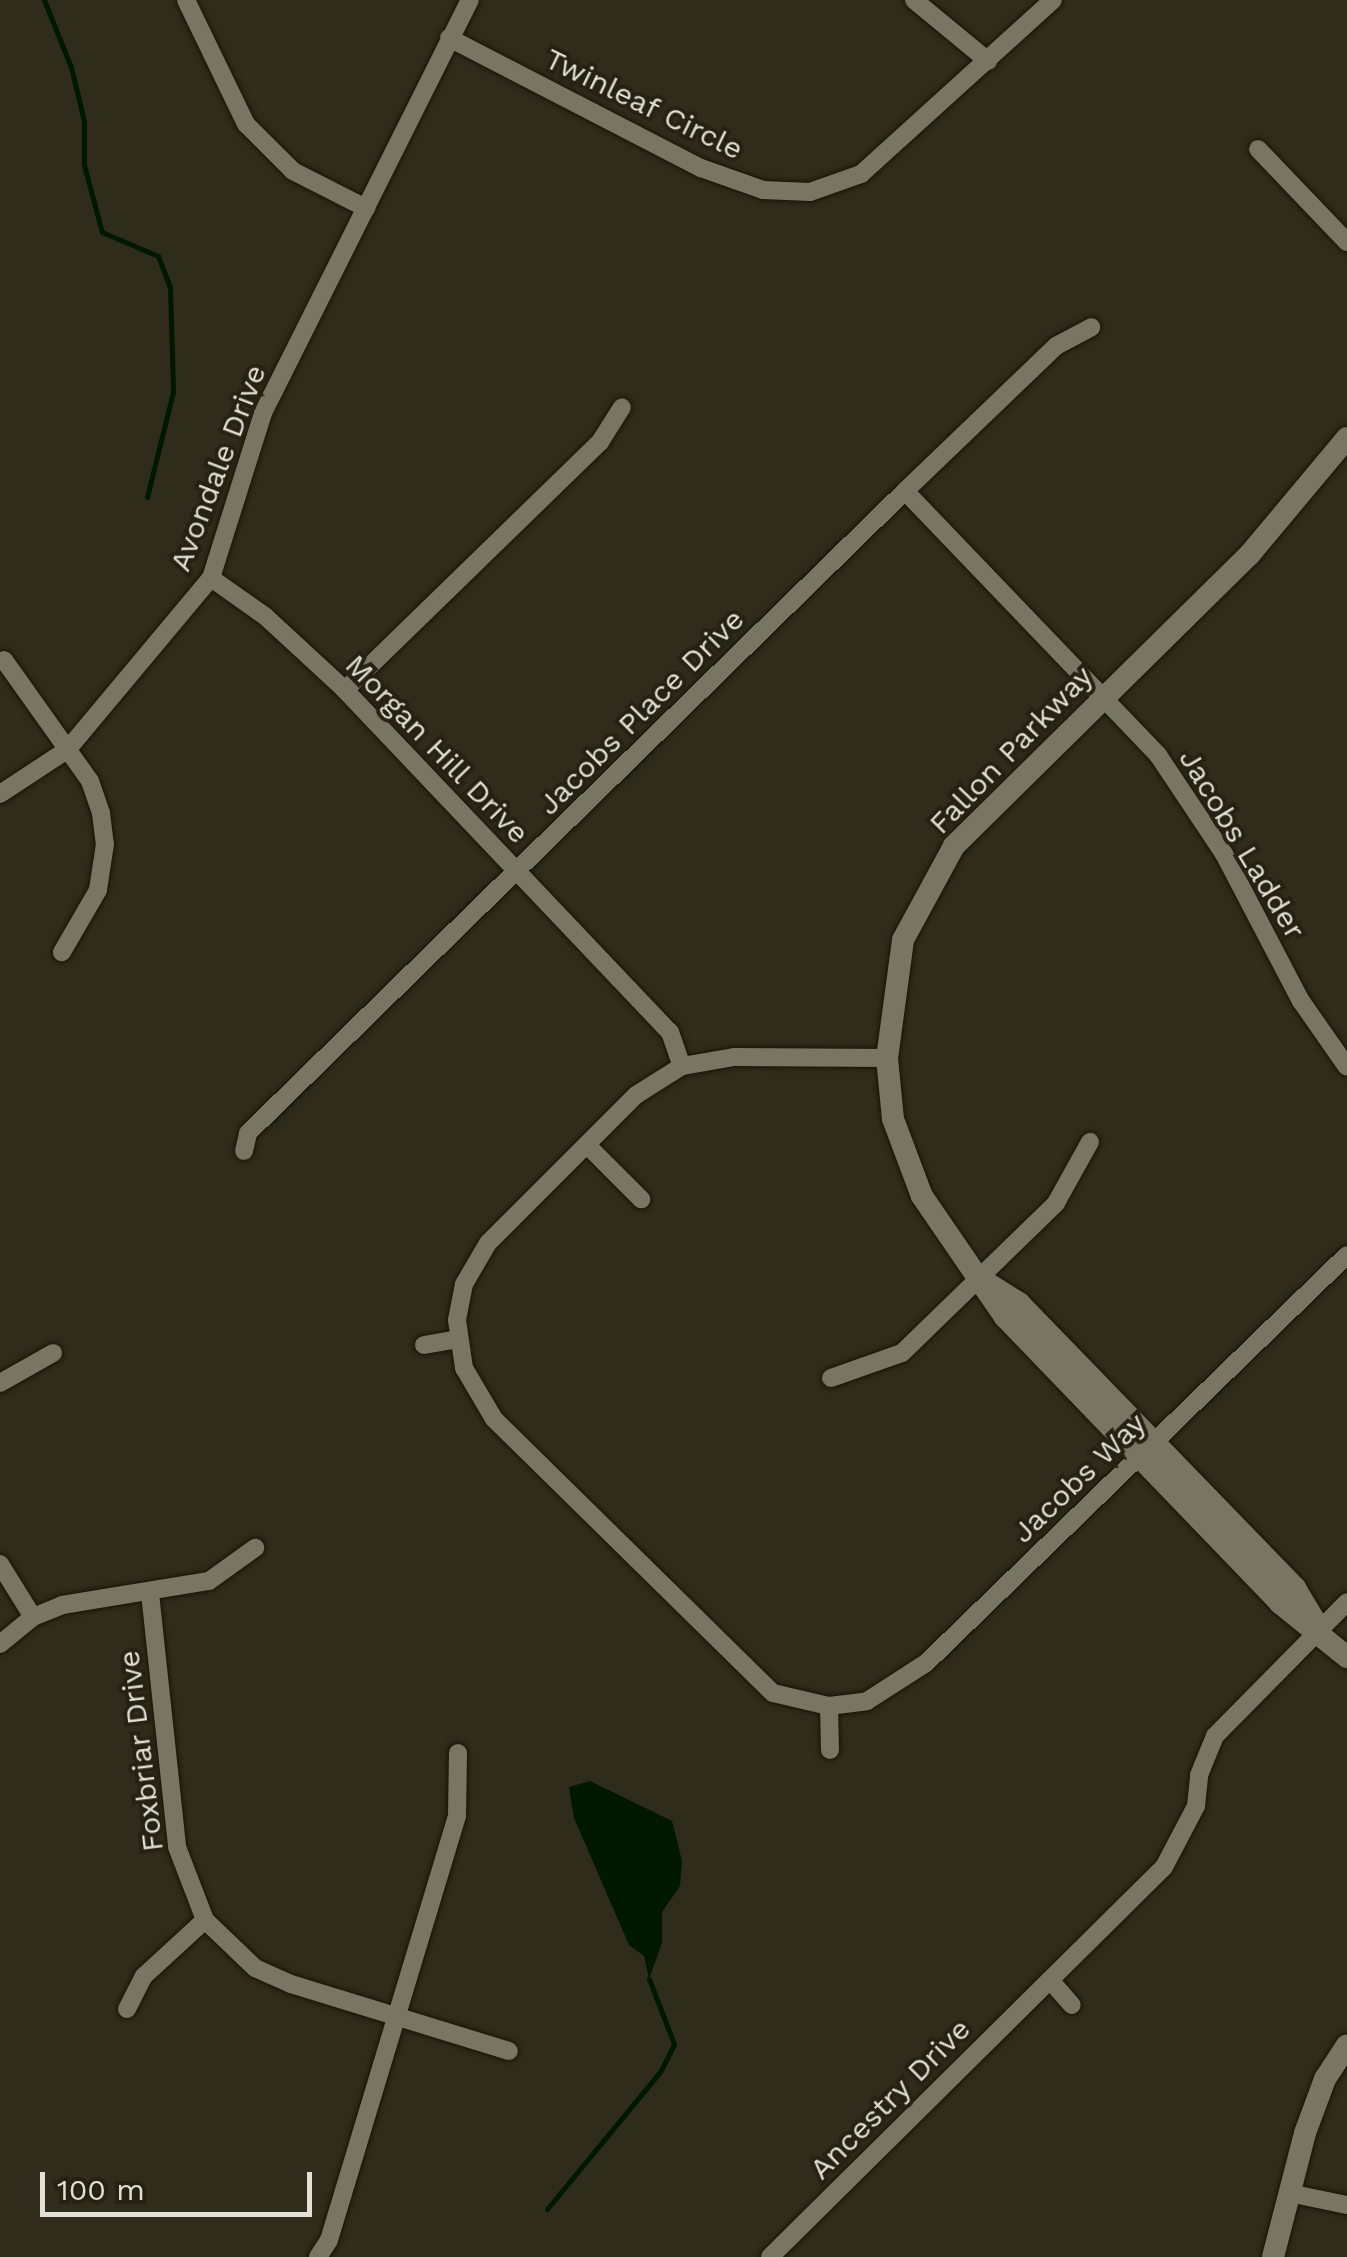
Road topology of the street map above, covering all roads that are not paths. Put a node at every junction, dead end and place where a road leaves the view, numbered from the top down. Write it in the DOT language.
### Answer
graph roads {
  1 [pos="186,0"];
  2 [pos="470,0"];
  3 [pos="914,0"];
  4 [pos="1053,0"];
  5 [pos="450,38"];
  6 [pos="988,61"];
  7 [pos="1258,149"];
  8 [pos="366,208"];
  9 [pos="1347,242"];
  10 [pos="1091,327"];
  11 [pos="622,407"];
  12 [pos="1347,438"];
  13 [pos="905,491"];
  14 [pos="211,578"];
  15 [pos="4,660"];
  16 [pos="345,690"];
  17 [pos="1105,696"];
  18 [pos="68,750"];
  19 [pos="0,794"];
  20 [pos="517,873"];
  21 [pos="62,952"];
  22 [pos="887,1058"];
  23 [pos="682,1066"];
  24 [pos="1347,1067"];
  25 [pos="1090,1142"];
  26 [pos="589,1147"];
  27 [pos="244,1151"];
  28 [pos="641,1199"];
  29 [pos="1347,1255"];
  30 [pos="980,1278"];
  31 [pos="457,1339"];
  32 [pos="424,1345"];
  33 [pos="53,1353"];
  34 [pos="831,1378"];
  35 [pos="0,1384"];
  36 [pos="1147,1450"];
  37 [pos="254,1548"];
  38 [pos="0,1564"];
  39 [pos="150,1593"];
  40 [pos="1347,1602"];
  41 [pos="33,1617"];
  42 [pos="1319,1628"];
  43 [pos="0,1644"];
  44 [pos="1347,1657"];
  45 [pos="829,1706"];
  46 [pos="830,1750"];
  47 [pos="458,1753"];
  48 [pos="205,1920"];
  49 [pos="1050,1980"];
  50 [pos="1072,2004"];
  51 [pos="127,2009"];
  52 [pos="395,2018"];
  53 [pos="1347,2046"];
  54 [pos="509,2051"];
  55 [pos="1289,2193"];
  56 [pos="1347,2206"];
  57 [pos="318,2257"];
  58 [pos="770,2257"];
  59 [pos="1273,2257"];
  1 -- 8 [label="street"];
  2 -- 5 [label="street, Avondale Drive"];
  3 -- 6 [label="street"];
  4 -- 6 [label="street, Twinleaf Circle"];
  5 -- 6 [label="street, Twinleaf Circle"];
  5 -- 8 [label="street, Avondale Drive"];
  7 -- 9 [label="street"];
  8 -- 14 [label="street, Avondale Drive"];
  10 -- 13 [label="street, Jacobs Place Drive"];
  11 -- 16 [label="street"];
  12 -- 17 [label="street, Fallon Parkway"];
  13 -- 17 [label="street, Jacobs Ladder"];
  13 -- 20 [label="street, Jacobs Place Drive"];
  14 -- 16 [label="street, Morgan Hill Drive"];
  14 -- 18 [label="street, Avondale Drive"];
  15 -- 18 [label="street"];
  16 -- 20 [label="street, Morgan Hill Drive"];
  17 -- 22 [label="street, Fallon Parkway"];
  17 -- 24 [label="street, Jacobs Ladder"];
  18 -- 19 [label="street, Avondale Drive"];
  18 -- 21 [label="street"];
  20 -- 23 [label="street, Morgan Hill Drive"];
  20 -- 27 [label="street, Jacobs Place Drive"];
  22 -- 23 [label="street, Jacobs Way"];
  22 -- 30 [label="street, Fallon Parkway"];
  23 -- 26 [label="street, Jacobs Way"];
  25 -- 30 [label="street"];
  26 -- 28 [label="street"];
  26 -- 31 [label="street, Jacobs Way"];
  29 -- 36 [label="street, Jacobs Way"];
  30 -- 34 [label="street"];
  30 -- 36 [label="street, Fallon Parkway"];
  31 -- 32 [label="street"];
  31 -- 45 [label="street, Jacobs Way"];
  33 -- 35 [label="street"];
  36 -- 42 [label="street, Fallon Parkway"];
  36 -- 45 [label="street, Jacobs Way"];
  37 -- 39 [label="street"];
  38 -- 41 [label="street"];
  39 -- 41 [label="street"];
  39 -- 48 [label="street, Foxbriar Drive"];
  40 -- 42 [label="street, Ancestry Drive"];
  41 -- 43 [label="street"];
  42 -- 44 [label="street, Fallon Parkway"];
  42 -- 49 [label="street, Ancestry Drive"];
  45 -- 46 [label="street"];
  47 -- 52 [label="street"];
  48 -- 51 [label="street"];
  48 -- 52 [label="street, Foxbriar Drive"];
  49 -- 50 [label="street"];
  49 -- 58 [label="street, Ancestry Drive"];
  52 -- 54 [label="street, Foxbriar Drive"];
  52 -- 57 [label="street"];
  53 -- 55 [label="street"];
  55 -- 56 [label="street"];
  55 -- 59 [label="street"];
}
